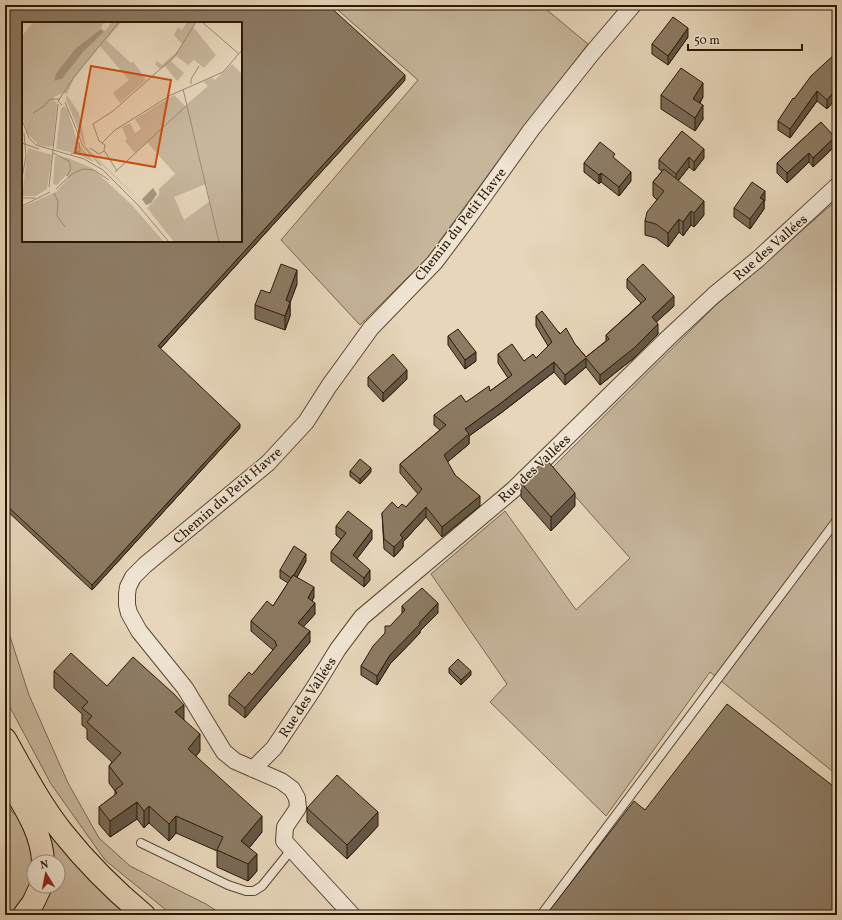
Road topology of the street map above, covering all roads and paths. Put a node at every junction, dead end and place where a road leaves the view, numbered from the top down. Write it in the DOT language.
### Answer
graph roads {
  1 [pos="633,5"];
  2 [pos="837,186"];
  3 [pos="837,520"];
  4 [pos="5,739"];
  5 [pos="253,769"];
  6 [pos="5,773"];
  7 [pos="141,843"];
  8 [pos="292,850"];
  9 [pos="42,854"];
  10 [pos="37,894"];
  11 [pos="24,915"];
  12 [pos="144,915"];
  13 [pos="352,915"];
  14 [pos="541,915"];
  1 -- 5 [label="street, Chemin du Petit Havre"];
  2 -- 5 [label="street, Rue des Vallées"];
  3 -- 14 [label="lane"];
  4 -- 12 [label="highway"];
  5 -- 8 [label="street, Chemin du Petit Havre"];
  6 -- 9 [label="highway"];
  7 -- 8 [label="lane"];
  8 -- 13 [label="street, Chemin du Petit Havre"];
  10 -- 11 [label="highway"];
}
